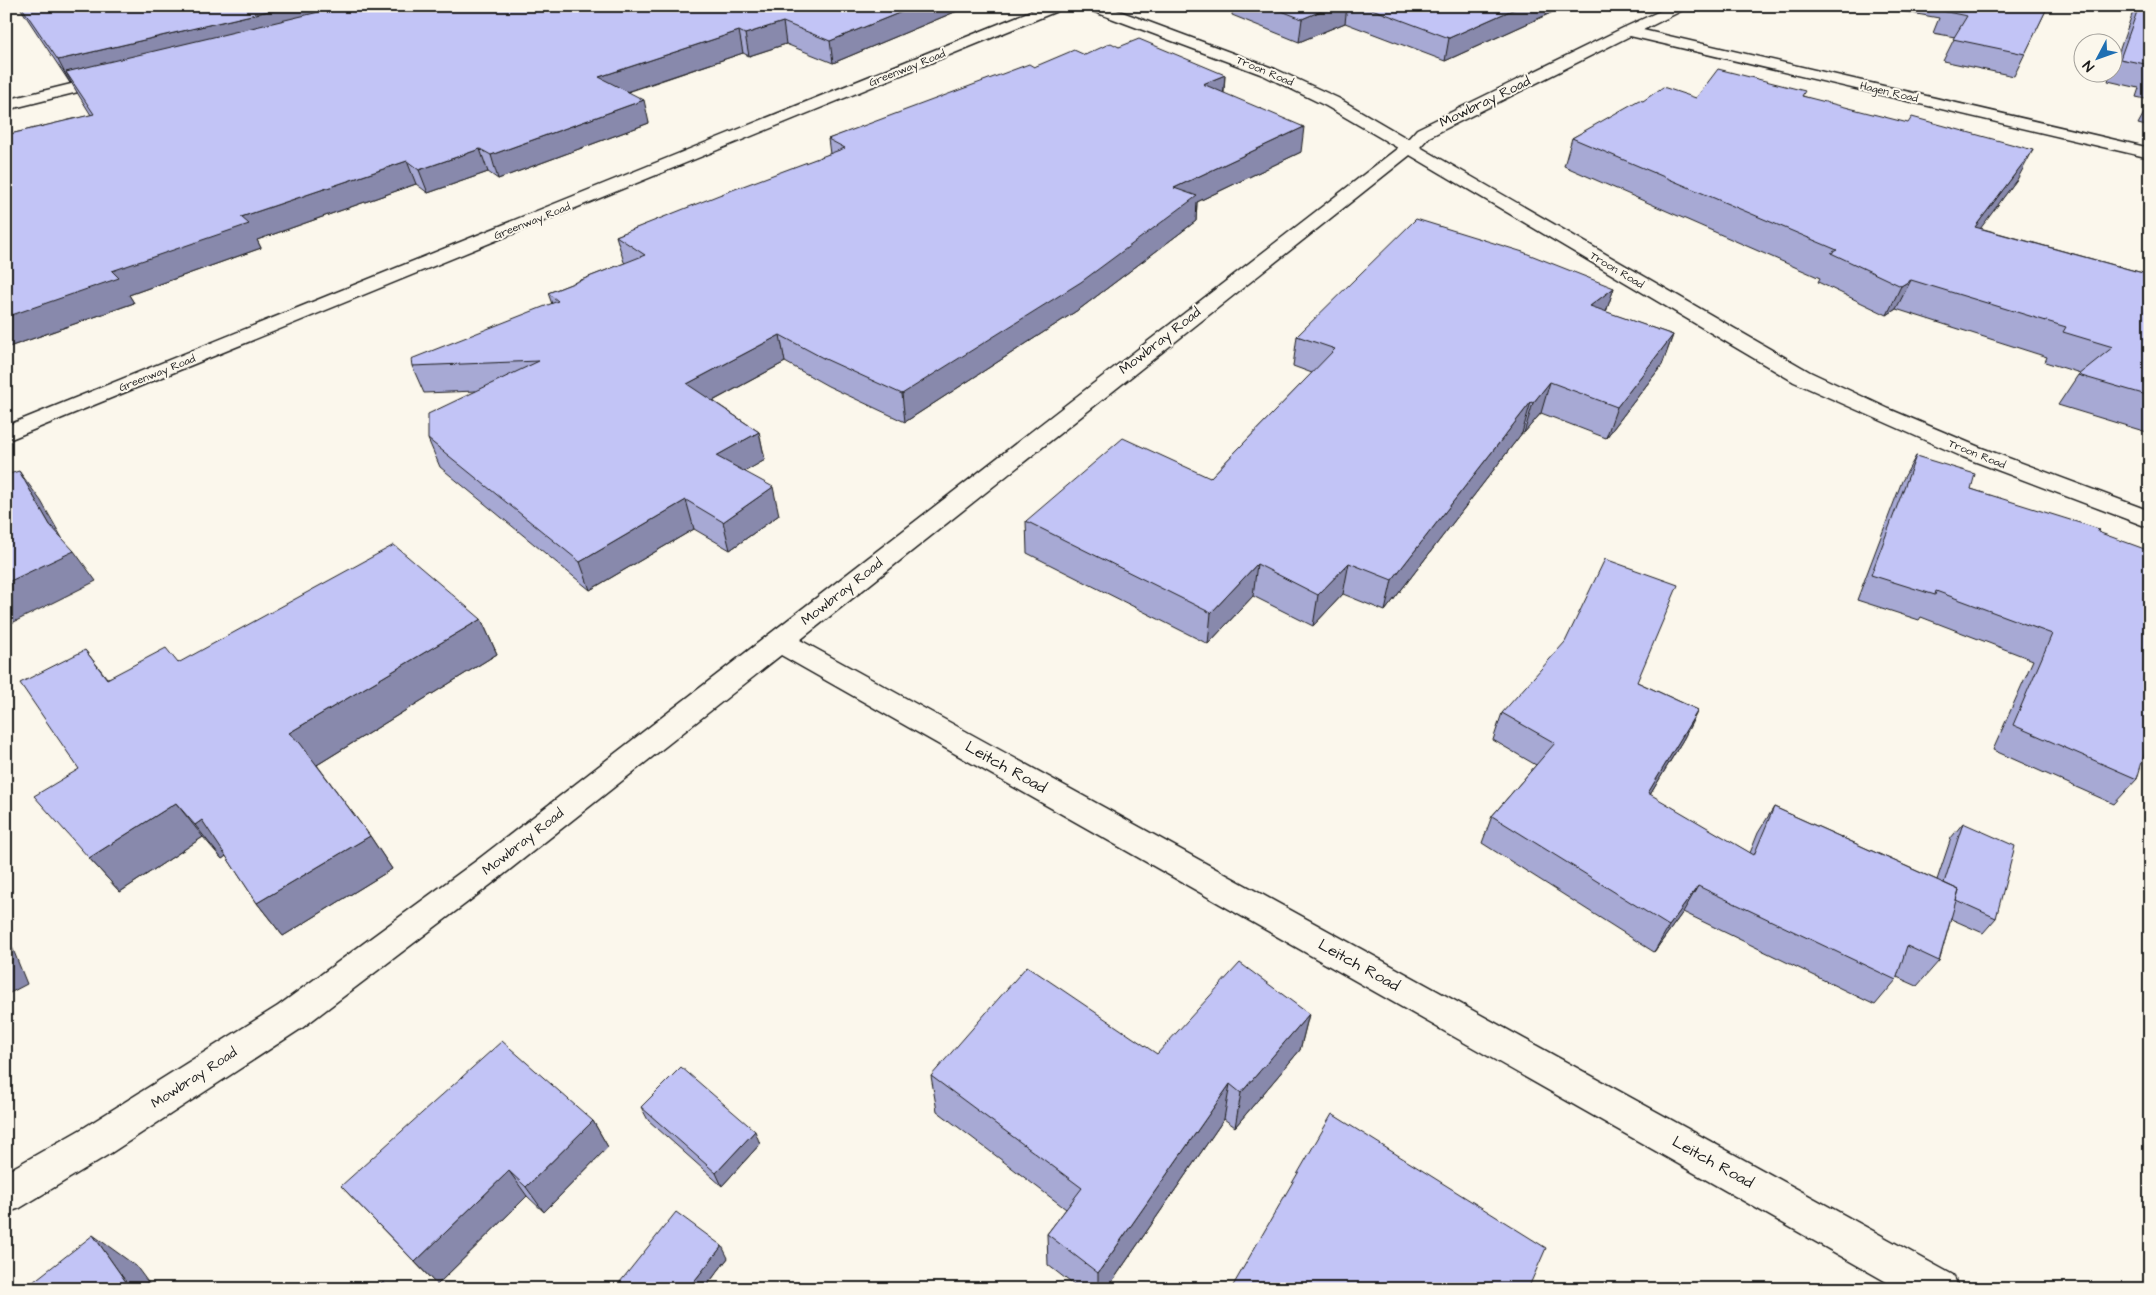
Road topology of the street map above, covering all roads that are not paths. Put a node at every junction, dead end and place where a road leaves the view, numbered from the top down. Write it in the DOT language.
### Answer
graph roads {
  1 [pos="1057,6"];
  2 [pos="1092,6"];
  3 [pos="1684,6"];
  4 [pos="1628,31"];
  5 [pos="131,74"];
  6 [pos="6,105"];
  7 [pos="1410,147"];
  8 [pos="2150,154"];
  9 [pos="6,434"];
  10 [pos="2150,520"];
  11 [pos="779,641"];
  12 [pos="6,1194"];
  13 [pos="1939,1289"];
  1 -- 9 [label="street, Greenway Road"];
  2 -- 7 [label="street, Troon Road"];
  3 -- 4 [label="street, Mowbray Road"];
  4 -- 7 [label="street, Mowbray Road"];
  4 -- 8 [label="street, Hagen Road"];
  5 -- 6 [label="street"];
  7 -- 10 [label="street, Troon Road"];
  7 -- 11 [label="street, Mowbray Road"];
  11 -- 12 [label="street, Mowbray Road"];
  11 -- 13 [label="street, Leitch Road"];
}
